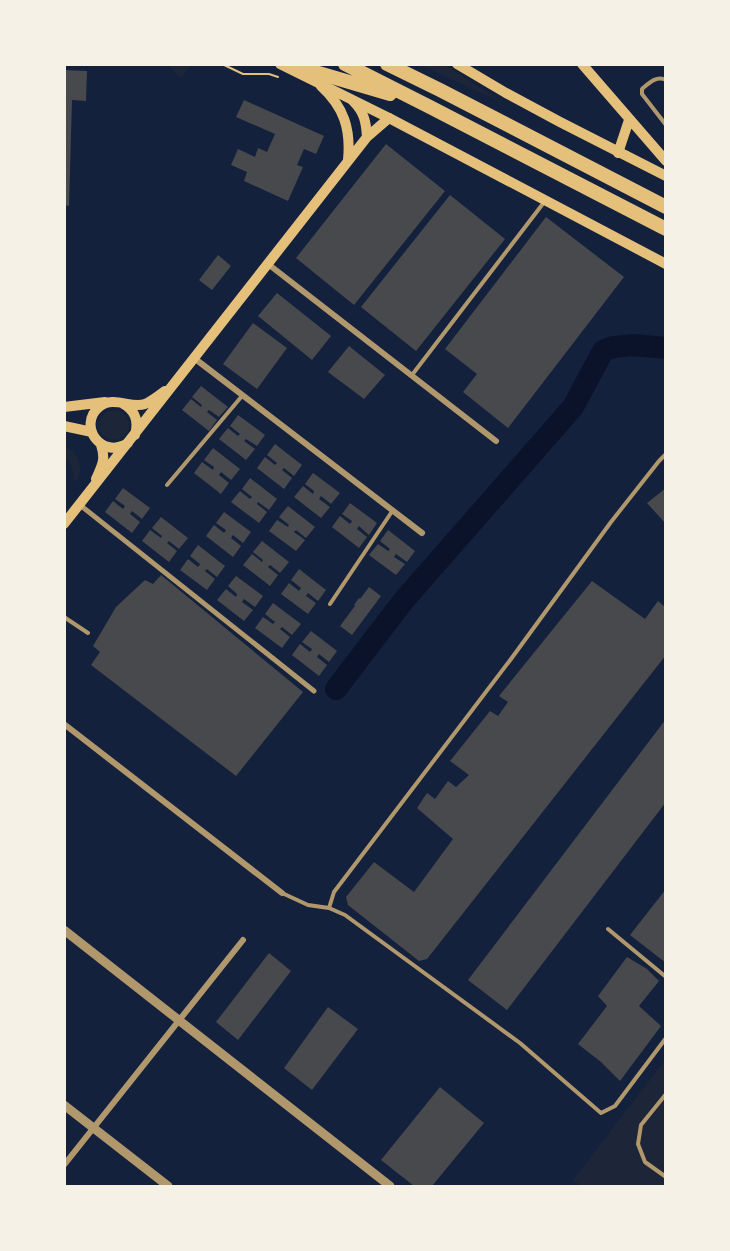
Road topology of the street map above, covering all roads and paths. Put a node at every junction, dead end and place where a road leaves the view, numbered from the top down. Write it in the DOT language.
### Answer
graph roads {
  1 [pos="222,64"];
  2 [pos="280,64"];
  3 [pos="288,64"];
  4 [pos="345,64"];
  5 [pos="387,64"];
  6 [pos="457,64"];
  7 [pos="582,64"];
  8 [pos="398,68"];
  9 [pos="666,80"];
  10 [pos="286,81"];
  11 [pos="318,83"];
  12 [pos="353,100"];
  13 [pos="430,107"];
  14 [pos="389,118"];
  15 [pos="629,120"];
  16 [pos="666,125"];
  17 [pos="367,137"];
  18 [pos="618,153"];
  19 [pos="666,161"];
  20 [pos="348,162"];
  21 [pos="666,176"];
  22 [pos="546,201"];
  23 [pos="666,207"];
  24 [pos="666,230"];
  25 [pos="268,264"];
  26 [pos="666,264"];
  27 [pos="194,358"];
  28 [pos="412,375"];
  29 [pos="171,388"];
  30 [pos="243,395"];
  31 [pos="108,402"];
  32 [pos="122,403"];
  33 [pos="64,407"];
  34 [pos="64,426"];
  35 [pos="92,432"];
  36 [pos="133,438"];
  37 [pos="496,441"];
  38 [pos="101,445"];
  39 [pos="666,454"];
  40 [pos="167,485"];
  41 [pos="88,495"];
  42 [pos="80,505"];
  43 [pos="393,510"];
  44 [pos="64,524"];
  45 [pos="422,533"];
  46 [pos="330,604"];
  47 [pos="64,617"];
  48 [pos="88,633"];
  49 [pos="314,691"];
  50 [pos="64,724"];
  51 [pos="282,893"];
  52 [pos="329,908"];
  53 [pos="608,929"];
  54 [pos="64,930"];
  55 [pos="243,940"];
  56 [pos="666,977"];
  57 [pos="179,1020"];
  58 [pos="666,1038"];
  59 [pos="666,1094"];
  60 [pos="64,1105"];
  61 [pos="94,1128"];
  62 [pos="64,1165"];
  63 [pos="666,1177"];
  64 [pos="168,1186"];
  65 [pos="390,1186"];
  1 -- 10 [label="path"];
  2 -- 11 [label="main road"];
  3 -- 13 [label="highway"];
  4 -- 13 [label="highway"];
  5 -- 8 [label="highway"];
  6 -- 18 [label="main road"];
  7 -- 15 [label="main road"];
  8 -- 23 [label="highway"];
  9 -- 16 [label="lane"];
  11 -- 12 [label="main road"];
  11 -- 20 [label="main road"];
  12 -- 14 [label="main road"];
  12 -- 17 [label="main road"];
  13 -- 24 [label="highway"];
  14 -- 17 [label="main road"];
  14 -- 22 [label="main road"];
  15 -- 18 [label="main road"];
  15 -- 19 [label="main road"];
  17 -- 20 [label="main road"];
  18 -- 21 [label="main road"];
  20 -- 25 [label="main road"];
  22 -- 26 [label="main road"];
  22 -- 28 [label="lane"];
  25 -- 27 [label="main road"];
  25 -- 28 [label="street"];
  27 -- 29 [label="main road"];
  27 -- 30 [label="street"];
  28 -- 37 [label="street"];
  29 -- 32 [label="main road"];
  29 -- 36 [label="main road"];
  30 -- 40 [label="lane"];
  30 -- 43 [label="street"];
  31 -- 32 [label="main road"];
  31 -- 33 [label="main road"];
  31 -- 35 [label="main road"];
  32 -- 36 [label="main road"];
  34 -- 35 [label="main road"];
  35 -- 38 [label="main road"];
  36 -- 38 [label="main road"];
  36 -- 41 [label="main road"];
  38 -- 41 [label="main road"];
  39 -- 52 [label="lane"];
  41 -- 42 [label="main road"];
  42 -- 44 [label="main road"];
  42 -- 49 [label="street"];
  43 -- 45 [label="street"];
  43 -- 46 [label="lane"];
  47 -- 48 [label="lane"];
  50 -- 51 [label="street"];
  51 -- 52 [label="lane"];
  52 -- 58 [label="lane"];
  53 -- 56 [label="lane"];
  54 -- 57 [label="street"];
  55 -- 57 [label="street"];
  57 -- 61 [label="street"];
  57 -- 65 [label="street"];
  59 -- 63 [label="lane"];
  60 -- 61 [label="street"];
  61 -- 62 [label="street"];
  61 -- 64 [label="street"];
}
